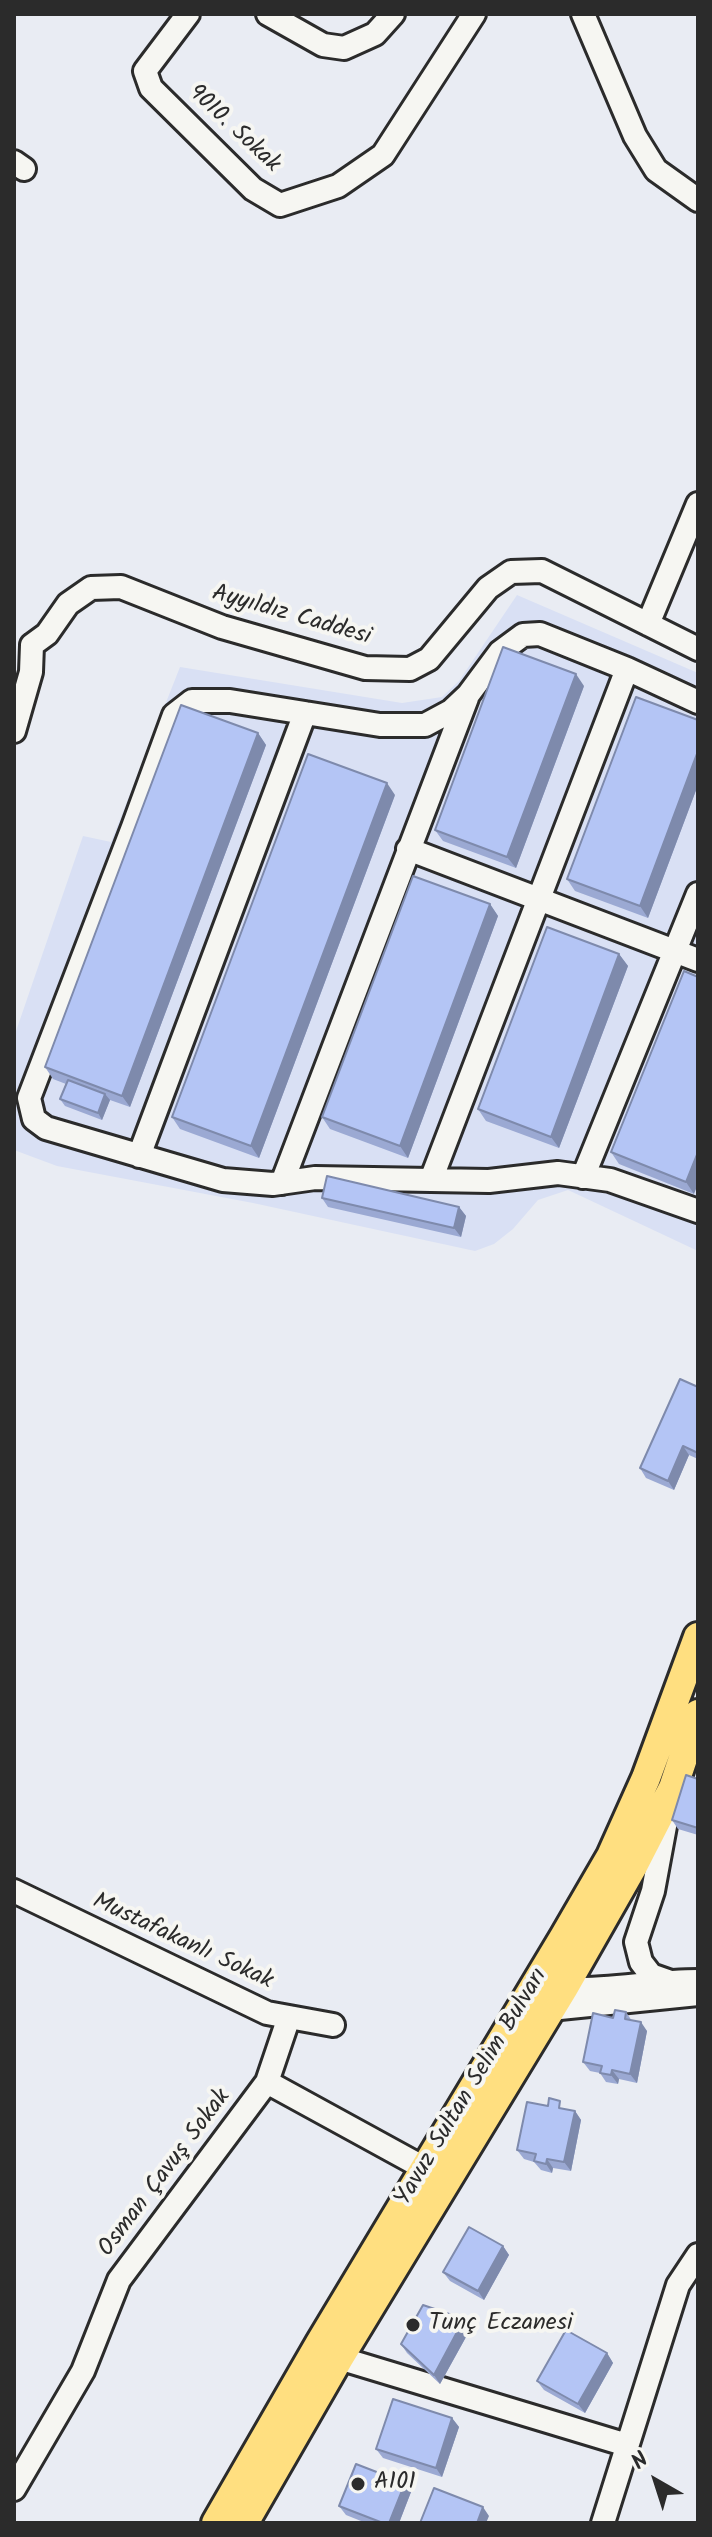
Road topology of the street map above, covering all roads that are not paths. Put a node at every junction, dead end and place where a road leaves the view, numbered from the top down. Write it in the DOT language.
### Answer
graph roads {
  1 [pos="188,14"];
  2 [pos="268,14"];
  3 [pos="393,14"];
  4 [pos="474,14"];
  5 [pos="583,14"];
  6 [pos="698,200"];
  7 [pos="698,504"];
  8 [pos="648,624"];
  9 [pos="23,643"];
  10 [pos="698,649"];
  11 [pos="627,669"];
  12 [pos="468,695"];
  13 [pos="698,702"];
  14 [pos="305,713"];
  15 [pos="14,731"];
  16 [pos="408,849"];
  17 [pos="698,894"];
  18 [pos="540,899"];
  19 [pos="675,951"];
  20 [pos="698,960"];
  21 [pos="139,1156"];
  22 [pos="583,1177"];
  23 [pos="431,1180"];
  24 [pos="282,1183"];
  25 [pos="698,1211"];
  26 [pos="698,1637"];
  27 [pos="698,1714"];
  28 [pos="673,1788"];
  29 [pos="14,1891"];
  30 [pos="668,1981"];
  31 [pos="698,1981"];
  32 [pos="698,1994"];
  33 [pos="556,1999"];
  34 [pos="289,2017"];
  35 [pos="333,2025"];
  36 [pos="267,2082"];
  37 [pos="424,2168"];
  38 [pos="698,2255"];
  39 [pos="688,2286"];
  40 [pos="339,2358"];
  41 [pos="627,2445"];
  42 [pos="17,2477"];
  43 [pos="216,2523"];
  44 [pos="244,2523"];
  45 [pos="603,2523"];
  1 -- 4 [label="street, 9010. Sokak"];
  2 -- 3 [label="street"];
  5 -- 6 [label="street"];
  7 -- 8 [label="street"];
  8 -- 9 [label="street, Ayyıldız Caddesi"];
  8 -- 10 [label="street, Ayyıldız Caddesi"];
  9 -- 15 [label="street"];
  11 -- 12 [label="street"];
  11 -- 13 [label="street"];
  11 -- 18 [label="street"];
  12 -- 14 [label="street"];
  12 -- 16 [label="street"];
  14 -- 21 [label="street"];
  14 -- 21 [label="street"];
  16 -- 18 [label="street"];
  16 -- 24 [label="street"];
  17 -- 19 [label="street"];
  18 -- 19 [label="street"];
  18 -- 23 [label="street"];
  19 -- 20 [label="street"];
  19 -- 22 [label="street"];
  21 -- 24 [label="street"];
  22 -- 23 [label="street"];
  22 -- 25 [label="street"];
  23 -- 24 [label="street"];
  26 -- 37 [label="main road, Yavuz Sultan Selim Bulvarı"];
  27 -- 28 [label="main road, Yavuz Sultan Selim Bulvarı"];
  28 -- 30 [label="street"];
  28 -- 33 [label="main road, Yavuz Sultan Selim Bulvarı"];
  29 -- 34 [label="street, Mustafakanlı Sokak"];
  30 -- 31 [label="street"];
  30 -- 33 [label="street"];
  32 -- 33 [label="street"];
  33 -- 40 [label="main road, Yavuz Sultan Selim Bulvarı"];
  34 -- 35 [label="street, Mustafakanlı Sokak"];
  34 -- 36 [label="street, Osman Çavuş Sokak"];
  36 -- 37 [label="street"];
  36 -- 42 [label="street, Osman Çavuş Sokak"];
  37 -- 43 [label="main road, Yavuz Sultan Selim Bulvarı"];
  38 -- 39 [label="street"];
  39 -- 41 [label="street"];
  40 -- 41 [label="street"];
  40 -- 44 [label="main road, Yavuz Sultan Selim Bulvarı"];
  41 -- 45 [label="street"];
}
